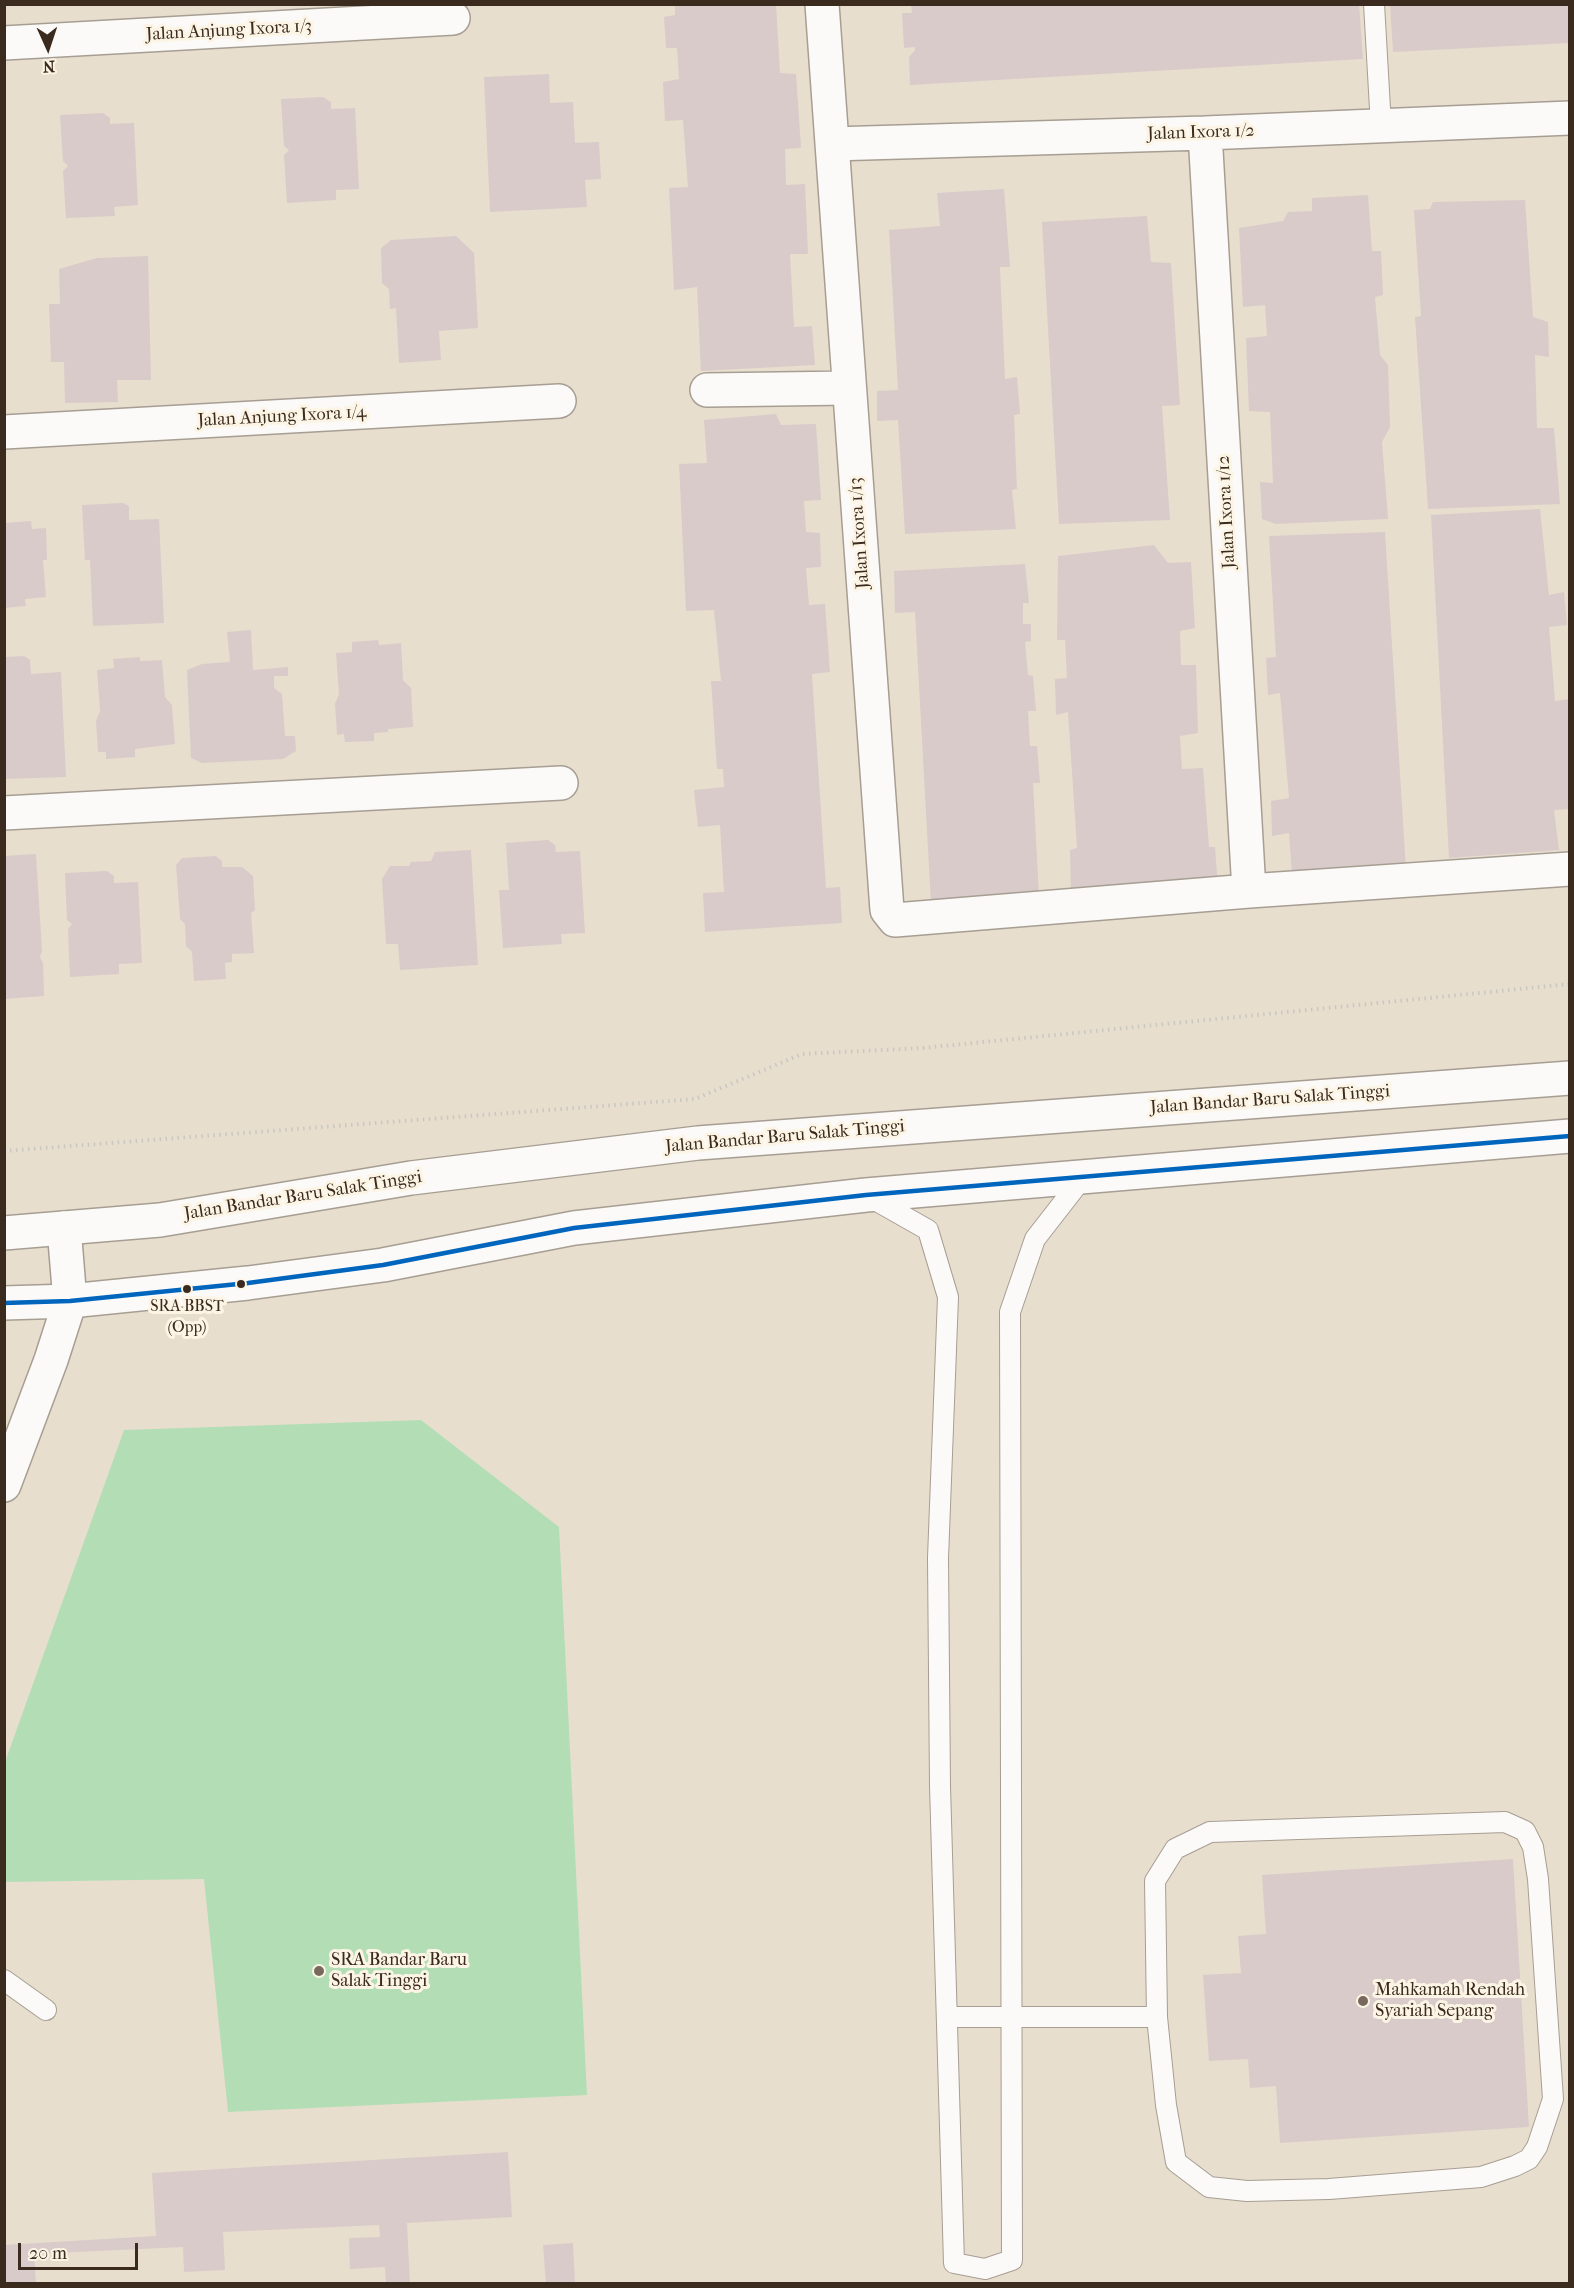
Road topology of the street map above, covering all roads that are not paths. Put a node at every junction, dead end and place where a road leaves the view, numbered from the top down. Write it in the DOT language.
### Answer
graph roads {
  1 [pos="822,4"];
  2 [pos="1374,4"];
  3 [pos="453,18"];
  4 [pos="4,43"];
  5 [pos="1569,118"];
  6 [pos="1381,126"];
  7 [pos="1205,133"];
  8 [pos="832,144"];
  9 [pos="849,387"];
  10 [pos="708,390"];
  11 [pos="559,401"];
  12 [pos="4,432"];
  13 [pos="561,783"];
  14 [pos="4,813"];
  15 [pos="1569,869"];
  16 [pos="1249,891"];
  17 [pos="1569,1078"];
  18 [pos="1569,1136"];
  19 [pos="1084,1176"];
  20 [pos="866,1195"];
  21 [pos="64,1228"];
  22 [pos="4,1233"];
  23 [pos="70,1301"];
  24 [pos="4,1304"];
  25 [pos="4,1485"];
  26 [pos="4,1980"];
  27 [pos="46,2010"];
  28 [pos="947,2017"];
  29 [pos="1012,2017"];
  30 [pos="1157,2017"];
  1 -- 8 [label="street, Jalan Ixora 1/13"];
  2 -- 6 [label="lane"];
  3 -- 4 [label="street, Jalan Anjung Ixora 1/3"];
  5 -- 6 [label="street, Jalan Ixora 1/2"];
  6 -- 7 [label="street, Jalan Ixora 1/2"];
  7 -- 8 [label="street, Jalan Ixora 1/2"];
  7 -- 16 [label="street, Jalan Ixora 1/12"];
  8 -- 9 [label="street, Jalan Ixora 1/13"];
  9 -- 10 [label="street"];
  9 -- 16 [label="street, Jalan Ixora 1/13"];
  11 -- 12 [label="street, Jalan Anjung Ixora 1/4"];
  13 -- 14 [label="street"];
  15 -- 16 [label="street"];
  17 -- 21 [label="street, Jalan Bandar Baru Salak Tinggi"];
  18 -- 19 [label="street"];
  19 -- 20 [label="street"];
  19 -- 29 [label="lane"];
  20 -- 23 [label="street"];
  20 -- 28 [label="lane"];
  21 -- 22 [label="street, Jalan Bandar Baru Salak Tinggi"];
  21 -- 23 [label="street"];
  23 -- 24 [label="street"];
  23 -- 25 [label="street"];
  26 -- 27 [label="lane"];
  28 -- 29 [label="lane"];
  28 -- 29 [label="lane"];
  29 -- 30 [label="lane"];
  30 -- 30 [label="lane"];
}
